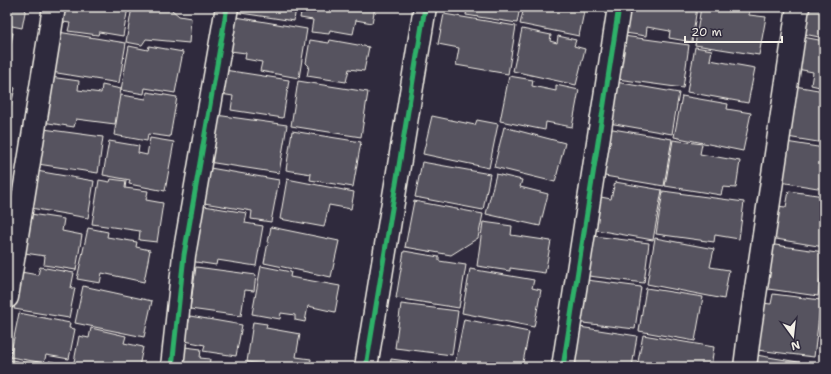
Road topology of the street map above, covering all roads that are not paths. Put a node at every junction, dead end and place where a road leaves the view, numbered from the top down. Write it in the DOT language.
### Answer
graph roads {
  1 [pos="54,7"];
  2 [pos="227,7"];
  3 [pos="424,7"];
  4 [pos="619,7"];
  5 [pos="798,7"];
  6 [pos="7,296"];
  7 [pos="172,367"];
  8 [pos="366,367"];
  9 [pos="563,367"];
  10 [pos="745,367"];
  1 -- 6 [label="street"];
  2 -- 7 [label="street"];
  3 -- 8 [label="street"];
  4 -- 9 [label="street"];
  5 -- 10 [label="street"];
}
